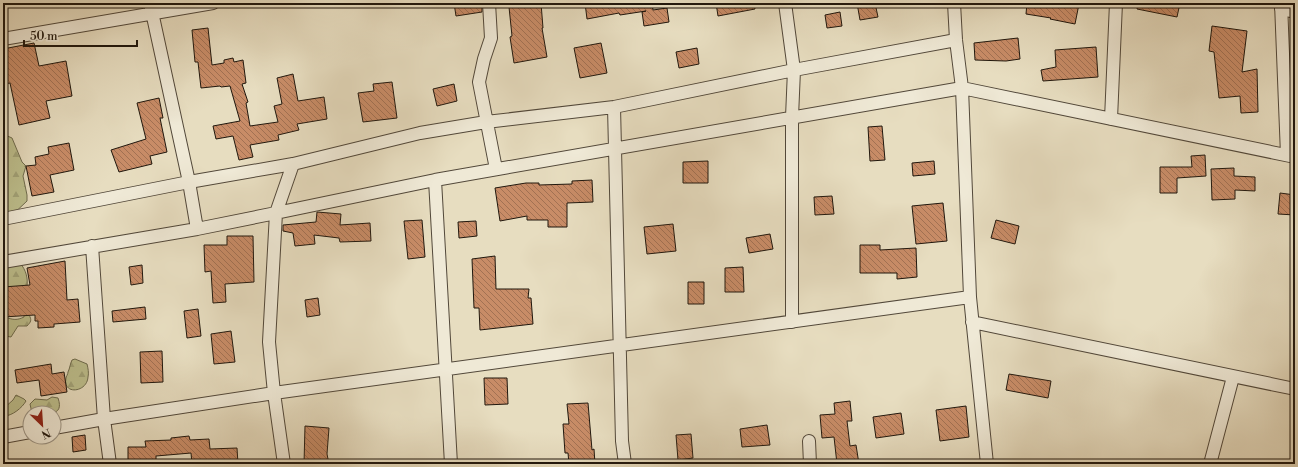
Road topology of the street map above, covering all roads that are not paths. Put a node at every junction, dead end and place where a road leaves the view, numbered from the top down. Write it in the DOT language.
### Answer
graph roads {
  1 [pos="213,3"];
  2 [pos="489,3"];
  3 [pos="785,3"];
  4 [pos="954,3"];
  5 [pos="1116,3"];
  6 [pos="1281,6"];
  7 [pos="151,9"];
  8 [pos="1295,12"];
  9 [pos="3,39"];
  10 [pos="956,40"];
  11 [pos="794,70"];
  12 [pos="962,88"];
  13 [pos="614,107"];
  14 [pos="792,118"];
  15 [pos="1111,119"];
  16 [pos="486,122"];
  17 [pos="616,148"];
  18 [pos="1291,156"];
  19 [pos="293,164"];
  20 [pos="496,169"];
  21 [pos="435,180"];
  22 [pos="189,182"];
  23 [pos="276,213"];
  24 [pos="3,219"];
  25 [pos="197,229"];
  26 [pos="92,246"];
  27 [pos="3,262"];
  28 [pos="970,297"];
  29 [pos="792,322"];
  30 [pos="972,322"];
  31 [pos="620,346"];
  32 [pos="446,369"];
  33 [pos="1233,377"];
  34 [pos="1295,389"];
  35 [pos="274,393"];
  36 [pos="104,419"];
  37 [pos="62,427"];
  38 [pos="22,433"];
  39 [pos="3,437"];
  40 [pos="809,441"];
  41 [pos="110,464"];
  42 [pos="284,464"];
  43 [pos="451,464"];
  44 [pos="625,464"];
  45 [pos="810,464"];
  46 [pos="987,464"];
  47 [pos="1210,464"];
  1 -- 7 [label="street"];
  2 -- 16 [label="street"];
  3 -- 11 [label="street"];
  4 -- 10 [label="street"];
  5 -- 15 [label="street"];
  6 -- 8 [label="street"];
  6 -- 18 [label="street"];
  7 -- 9 [label="street"];
  7 -- 22 [label="street"];
  10 -- 11 [label="street"];
  10 -- 12 [label="street"];
  11 -- 13 [label="street"];
  11 -- 14 [label="street"];
  12 -- 14 [label="street"];
  12 -- 15 [label="street"];
  12 -- 28 [label="street"];
  13 -- 16 [label="street"];
  13 -- 17 [label="street"];
  14 -- 17 [label="street"];
  14 -- 29 [label="street"];
  15 -- 18 [label="street"];
  16 -- 19 [label="street"];
  16 -- 20 [label="street"];
  17 -- 20 [label="street"];
  17 -- 31 [label="street"];
  19 -- 22 [label="street"];
  19 -- 23 [label="street"];
  20 -- 21 [label="street"];
  21 -- 23 [label="street"];
  21 -- 32 [label="street"];
  22 -- 24 [label="street"];
  22 -- 25 [label="street"];
  23 -- 25 [label="street"];
  23 -- 35 [label="street"];
  25 -- 26 [label="street"];
  26 -- 27 [label="street"];
  26 -- 36 [label="street"];
  28 -- 29 [label="street"];
  28 -- 30 [label="street"];
  29 -- 31 [label="street"];
  30 -- 33 [label="street"];
  30 -- 46 [label="street"];
  31 -- 32 [label="street"];
  31 -- 44 [label="street"];
  32 -- 35 [label="street"];
  32 -- 43 [label="street"];
  33 -- 34 [label="street"];
  33 -- 47 [label="street"];
  35 -- 36 [label="street"];
  35 -- 42 [label="street"];
  36 -- 37 [label="street"];
  36 -- 41 [label="street"];
  38 -- 39 [label="street"];
  40 -- 45 [label="street"];
}
